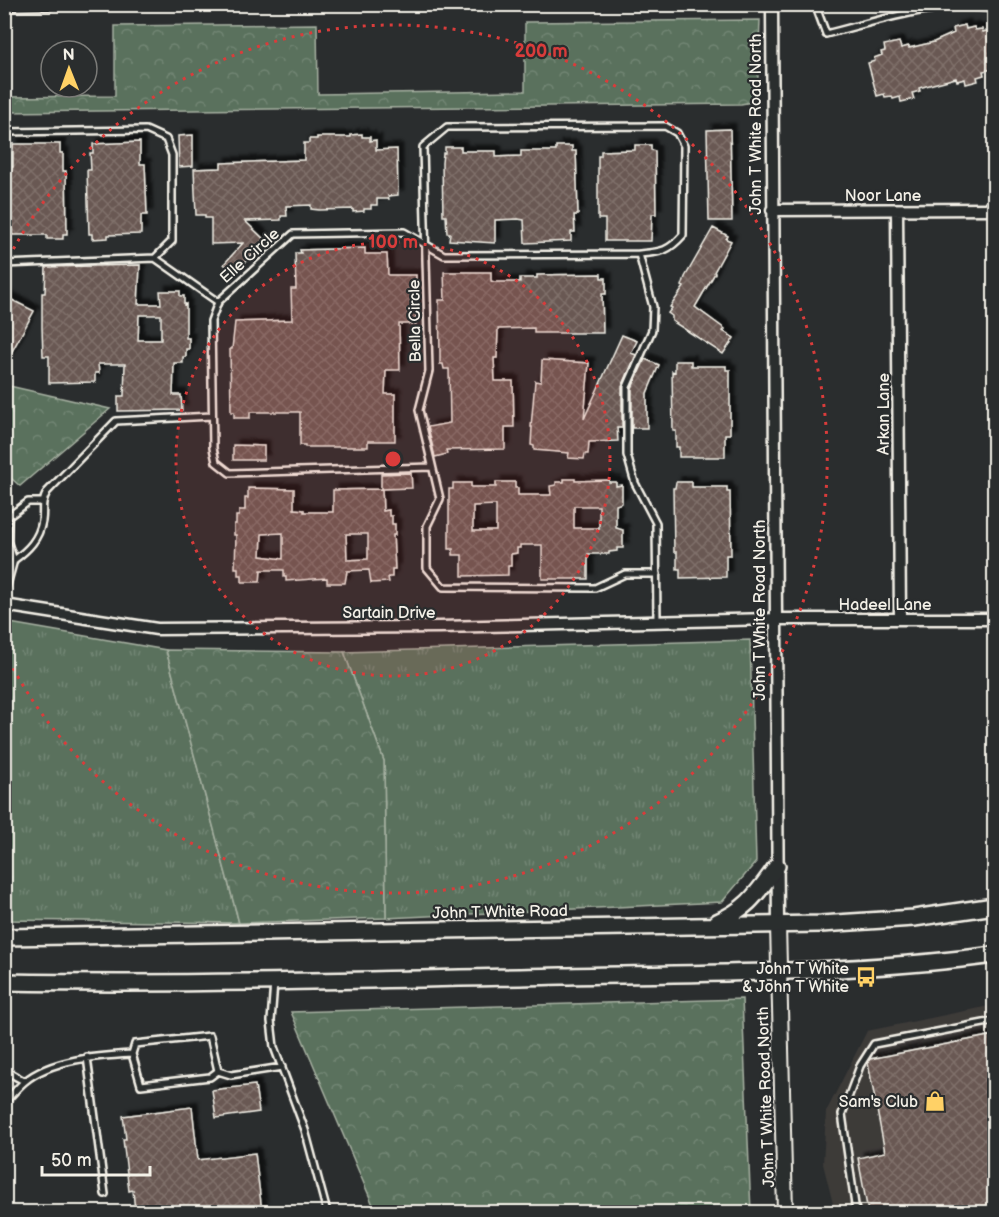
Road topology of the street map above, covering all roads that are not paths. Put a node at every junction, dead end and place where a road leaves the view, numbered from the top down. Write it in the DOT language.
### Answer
graph roads {
  1 [pos="50,4"];
  2 [pos="815,4"];
  3 [pos="4,5"];
  4 [pos="770,6"];
  5 [pos="992,7"];
  6 [pos="665,126"];
  7 [pos="4,132"];
  8 [pos="994,209"];
  9 [pos="772,210"];
  10 [pos="897,210"];
  11 [pos="426,243"];
  12 [pos="639,254"];
  13 [pos="155,258"];
  14 [pos="4,264"];
  15 [pos="218,302"];
  16 [pos="212,416"];
  17 [pos="432,467"];
  18 [pos="42,502"];
  19 [pos="14,560"];
  20 [pos="657,574"];
  21 [pos="4,596"];
  22 [pos="4,605"];
  23 [pos="775,619"];
  24 [pos="900,619"];
  25 [pos="994,619"];
  26 [pos="657,622"];
  27 [pos="777,866"];
  28 [pos="994,906"];
  29 [pos="778,925"];
  30 [pos="709,926"];
  31 [pos="4,936"];
  32 [pos="994,955"];
  33 [pos="778,971"];
  34 [pos="274,981"];
  35 [pos="4,982"];
  36 [pos="994,1021"];
  37 [pos="132,1054"];
  38 [pos="87,1057"];
  39 [pos="282,1067"];
  40 [pos="4,1070"];
  41 [pos="218,1071"];
  42 [pos="24,1082"];
  43 [pos="4,1103"];
  44 [pos="105,1194"];
  45 [pos="327,1212"];
  46 [pos="785,1212"];
  47 [pos="856,1212"];
  1 -- 3 [label="street"];
  2 -- 5 [label="lane"];
  4 -- 9 [label="street, John T White Road North"];
  6 -- 11 [label="lane, Bella Circle"];
  6 -- 12 [label="lane, Elle Circle"];
  7 -- 13 [label="lane"];
  8 -- 10 [label="street, Noor Lane"];
  9 -- 10 [label="street, Noor Lane"];
  9 -- 23 [label="street, John T White Road North"];
  10 -- 24 [label="street, Arkan Lane"];
  11 -- 12 [label="lane, Elle Circle"];
  11 -- 15 [label="lane, Elle Circle"];
  11 -- 17 [label="lane, Bella Circle"];
  12 -- 20 [label="lane"];
  13 -- 14 [label="lane"];
  13 -- 15 [label="lane"];
  15 -- 16 [label="lane, Elle Circle"];
  16 -- 17 [label="lane, Elle Circle"];
  16 -- 18 [label="lane"];
  17 -- 20 [label="lane, Bella Circle"];
  18 -- 19 [label="lane"];
  18 -- 19 [label="lane"];
  19 -- 21 [label="lane"];
  20 -- 26 [label="lane"];
  22 -- 26 [label="street, Sartain Drive"];
  23 -- 24 [label="street, Hadeel Lane"];
  23 -- 26 [label="street, Sartain Drive"];
  23 -- 27 [label="street, John T White Road North"];
  24 -- 25 [label="street, Hadeel Lane"];
  27 -- 29 [label="street, John T White Road North"];
  27 -- 30 [label="main road"];
  28 -- 29 [label="main road, John T White Road"];
  29 -- 30 [label="main road, John T White Road"];
  29 -- 33 [label="street, John T White Road North"];
  30 -- 31 [label="main road, John T White Road"];
  32 -- 33 [label="main road"];
  33 -- 34 [label="main road"];
  33 -- 46 [label="street, John T White Road North"];
  34 -- 35 [label="main road"];
  34 -- 39 [label="lane"];
  36 -- 47 [label="lane"];
  37 -- 38 [label="lane"];
  37 -- 41 [label="lane"];
  37 -- 41 [label="lane"];
  38 -- 42 [label="lane"];
  38 -- 44 [label="lane"];
  39 -- 41 [label="lane"];
  39 -- 45 [label="lane"];
  40 -- 42 [label="lane"];
  42 -- 43 [label="lane"];
}
